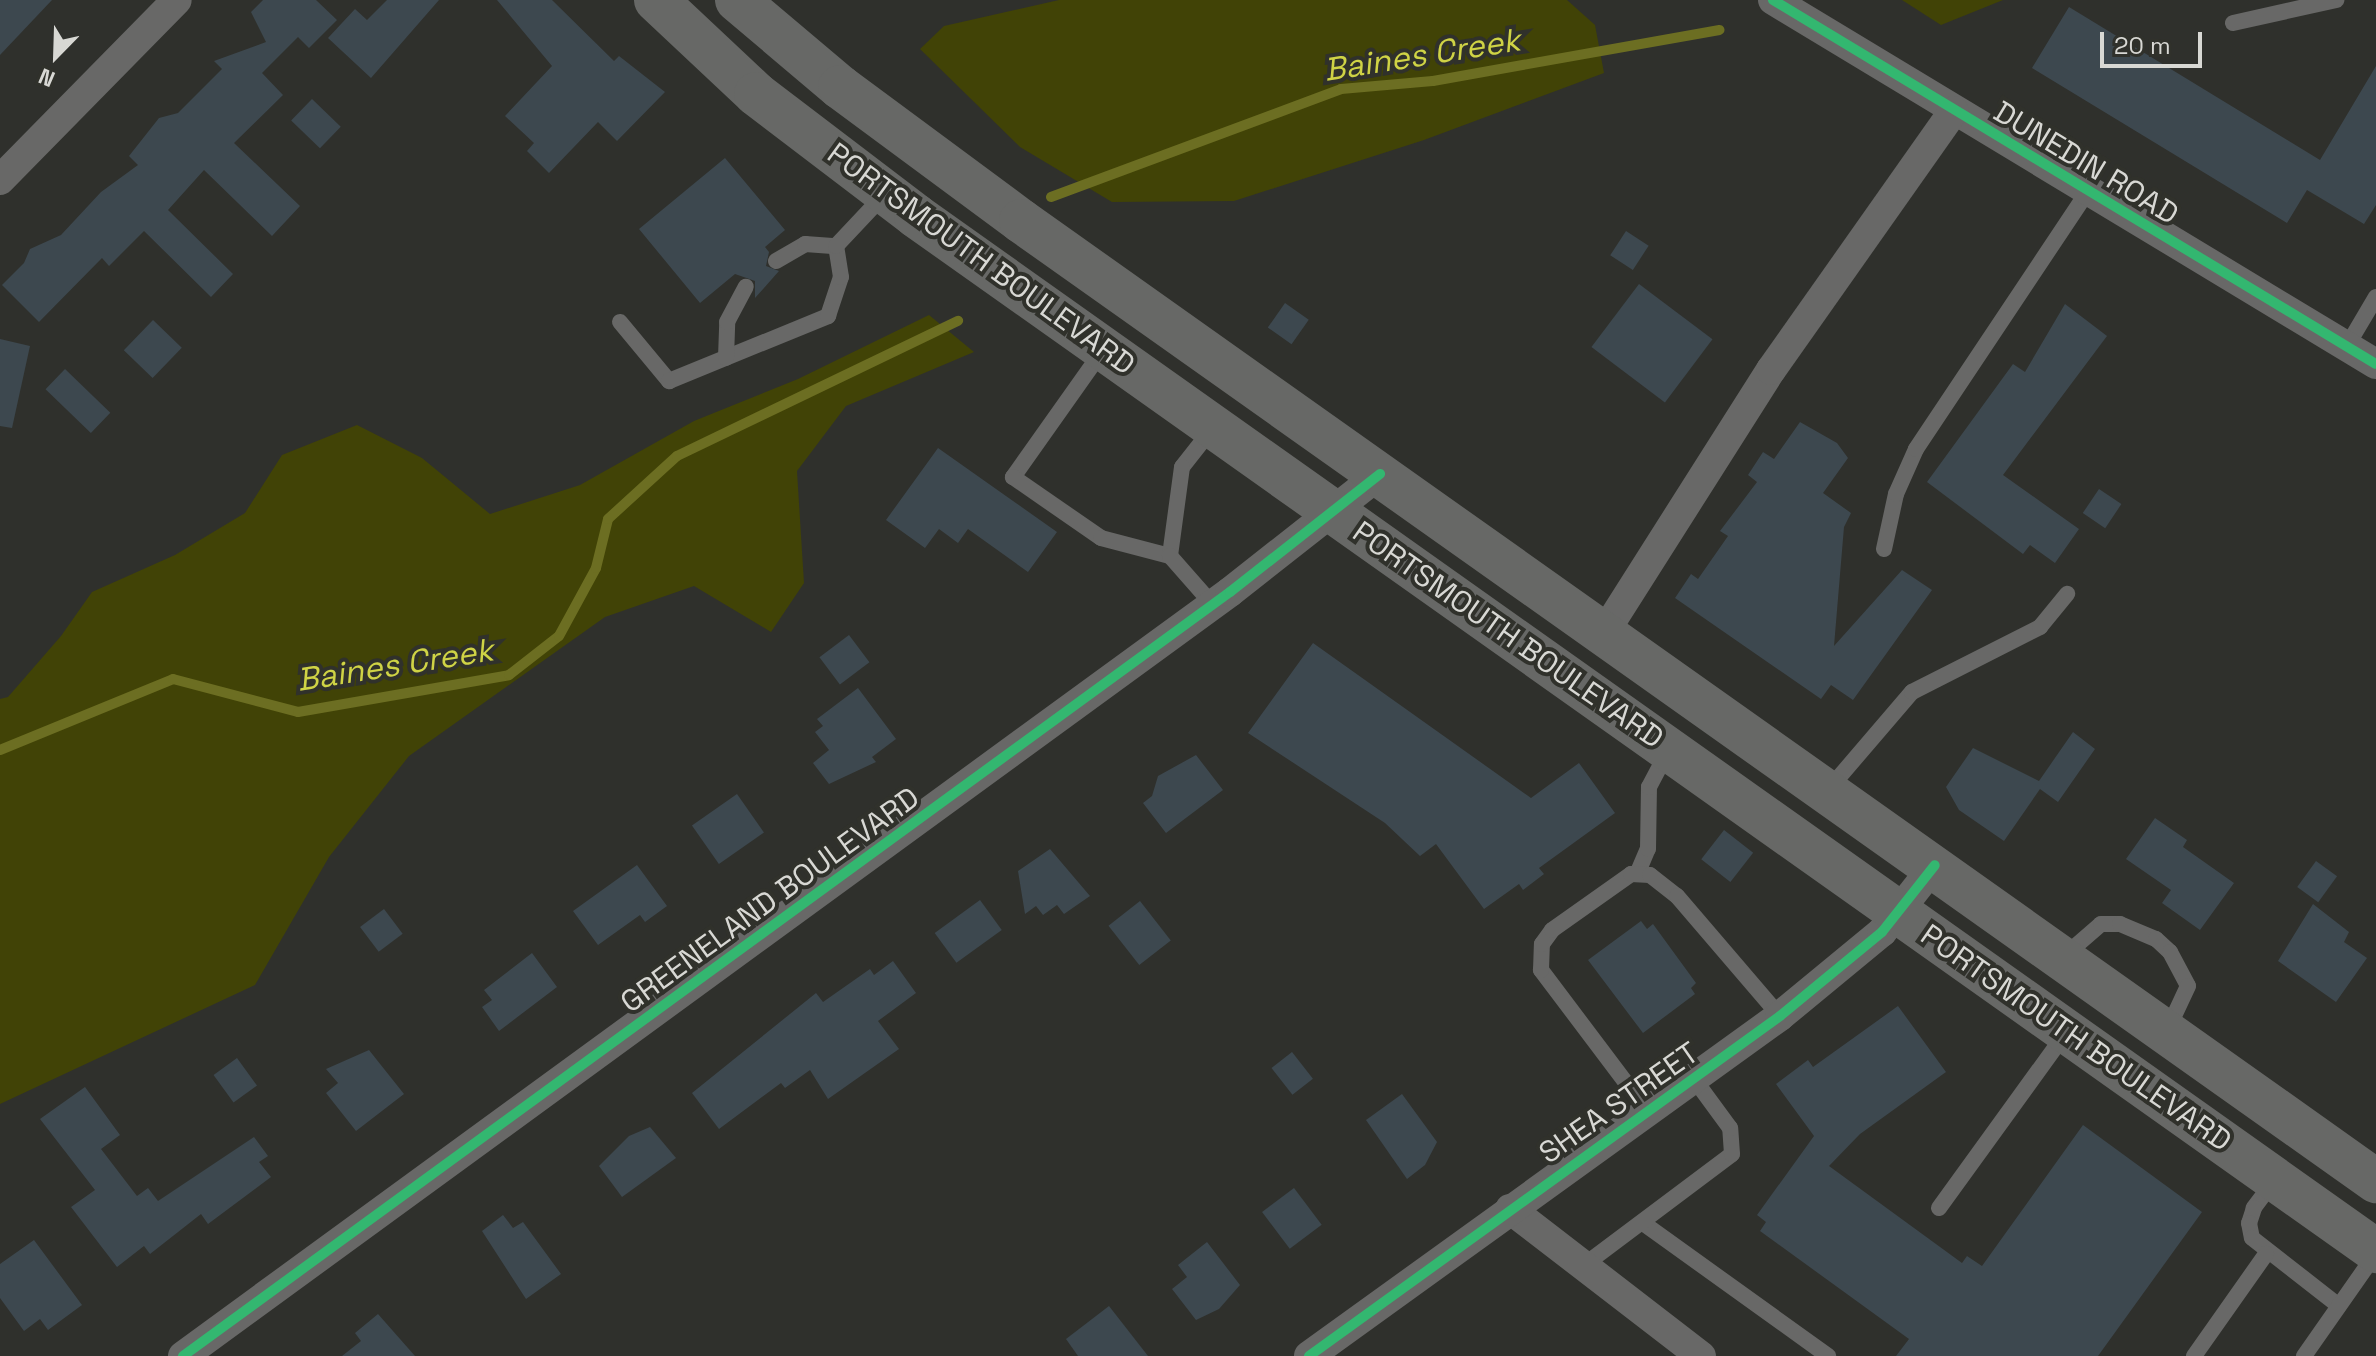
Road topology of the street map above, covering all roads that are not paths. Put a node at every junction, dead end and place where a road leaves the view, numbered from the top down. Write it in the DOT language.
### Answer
graph roads {
  1 [pos="177,0"];
  2 [pos="656,0"];
  3 [pos="737,0"];
  4 [pos="1773,0"];
  5 [pos="2336,0"];
  6 [pos="2233,23"];
  7 [pos="1954,111"];
  8 [pos="0,180"];
  9 [pos="886,193"];
  10 [pos="2087,193"];
  11 [pos="836,246"];
  12 [pos="776,261"];
  13 [pos="746,287"];
  14 [pos="2376,297"];
  15 [pos="620,322"];
  16 [pos="2347,346"];
  17 [pos="1104,348"];
  18 [pos="726,358"];
  19 [pos="2376,364"];
  20 [pos="1214,427"];
  21 [pos="1380,474"];
  22 [pos="1333,511"];
  23 [pos="1884,549"];
  24 [pos="1170,556"];
  25 [pos="2067,594"];
  26 [pos="1213,605"];
  27 [pos="1604,633"];
  28 [pos="1668,749"];
  29 [pos="1827,792"];
  30 [pos="1935,865"];
  31 [pos="1638,872"];
  32 [pos="1898,912"];
  33 [pos="2063,958"];
  34 [pos="1780,1016"];
  35 [pos="2067,1032"];
  36 [pos="2167,1032"];
  37 [pos="1694,1079"];
  38 [pos="1648,1112"];
  39 [pos="2275,1180"];
  40 [pos="2376,1181"];
  41 [pos="1939,1208"];
  42 [pos="1510,1209"];
  43 [pos="1643,1223"];
  44 [pos="2376,1252"];
  45 [pos="2266,1254"];
  46 [pos="1583,1266"];
  47 [pos="2339,1306"];
  48 [pos="183,1356"];
  49 [pos="1309,1356"];
  50 [pos="1701,1356"];
  51 [pos="1828,1356"];
  52 [pos="2194,1356"];
  53 [pos="2304,1356"];
  1 -- 8 [label="street"];
  2 -- 9 [label="main road, PORTSMOUTH BOULEVARD"];
  3 -- 21 [label="main road, PORTSMOUTH BOULEVARD"];
  4 -- 7 [label="street, DUNEDIN ROAD"];
  5 -- 6 [label="lane"];
  7 -- 10 [label="street, DUNEDIN ROAD"];
  7 -- 27 [label="street"];
  9 -- 11 [label="lane"];
  9 -- 17 [label="main road, PORTSMOUTH BOULEVARD"];
  10 -- 16 [label="street, DUNEDIN ROAD"];
  10 -- 23 [label="lane"];
  11 -- 12 [label="lane"];
  11 -- 18 [label="lane"];
  13 -- 18 [label="lane"];
  14 -- 16 [label="lane"];
  15 -- 18 [label="lane"];
  16 -- 19 [label="street, DUNEDIN ROAD"];
  17 -- 20 [label="main road, PORTSMOUTH BOULEVARD"];
  17 -- 24 [label="lane"];
  20 -- 22 [label="main road, PORTSMOUTH BOULEVARD"];
  20 -- 24 [label="lane"];
  21 -- 22 [label="street, GREENELAND BOULEVARD"];
  21 -- 27 [label="main road, PORTSMOUTH BOULEVARD"];
  22 -- 26 [label="street, GREENELAND BOULEVARD"];
  22 -- 28 [label="main road, PORTSMOUTH BOULEVARD"];
  24 -- 26 [label="lane"];
  25 -- 29 [label="lane"];
  26 -- 48 [label="street, GREENELAND BOULEVARD"];
  27 -- 29 [label="main road, PORTSMOUTH BOULEVARD"];
  28 -- 31 [label="lane"];
  28 -- 32 [label="main road, PORTSMOUTH BOULEVARD"];
  29 -- 30 [label="main road, PORTSMOUTH BOULEVARD"];
  30 -- 32 [label="street, SHEA STREET"];
  30 -- 33 [label="main road, PORTSMOUTH BOULEVARD"];
  31 -- 34 [label="lane"];
  31 -- 38 [label="lane"];
  32 -- 34 [label="street, SHEA STREET"];
  32 -- 35 [label="main road, PORTSMOUTH BOULEVARD"];
  33 -- 36 [label="main road, PORTSMOUTH BOULEVARD"];
  33 -- 36 [label="lane"];
  34 -- 37 [label="street, SHEA STREET"];
  35 -- 39 [label="main road, PORTSMOUTH BOULEVARD"];
  35 -- 41 [label="lane"];
  36 -- 40 [label="main road, PORTSMOUTH BOULEVARD"];
  37 -- 38 [label="street, SHEA STREET"];
  37 -- 43 [label="lane"];
  38 -- 42 [label="street, SHEA STREET"];
  39 -- 44 [label="main road, PORTSMOUTH BOULEVARD"];
  39 -- 45 [label="lane"];
  42 -- 46 [label="street"];
  42 -- 49 [label="street, SHEA STREET"];
  43 -- 46 [label="lane"];
  43 -- 51 [label="lane"];
  44 -- 47 [label="lane"];
  45 -- 47 [label="lane"];
  45 -- 52 [label="lane"];
  46 -- 50 [label="street"];
  47 -- 53 [label="lane"];
}
